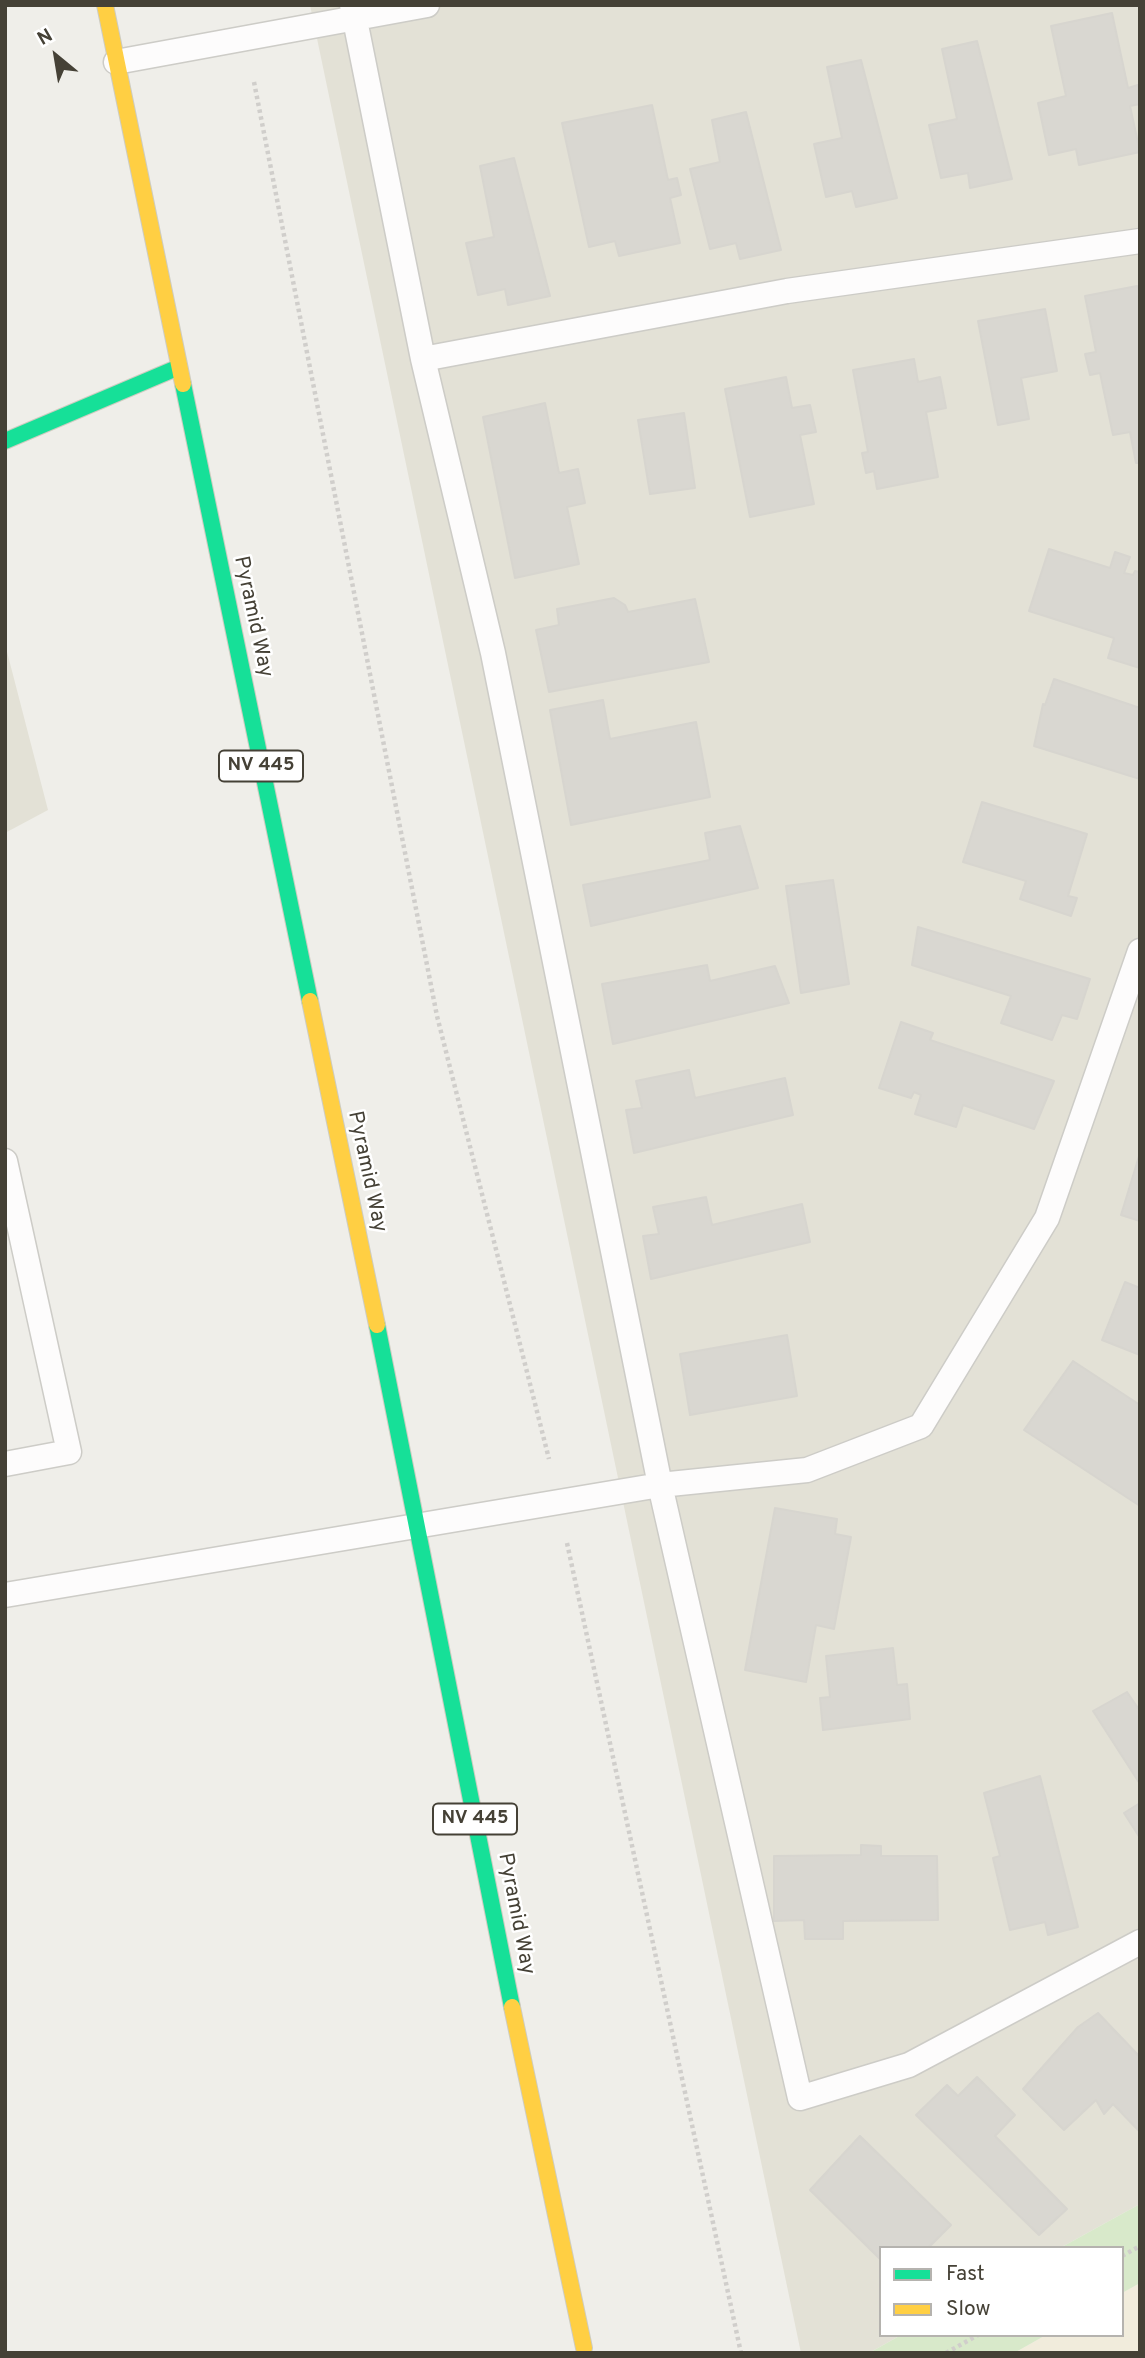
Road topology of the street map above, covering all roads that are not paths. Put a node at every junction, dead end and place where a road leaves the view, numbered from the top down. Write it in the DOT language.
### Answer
graph roads {
  1 [pos="105,5"];
  2 [pos="427,5"];
  3 [pos="354,12"];
  4 [pos="116,62"];
  5 [pos="1140,241"];
  6 [pos="424,359"];
  7 [pos="179,367"];
  8 [pos="5,441"];
  9 [pos="1140,951"];
  10 [pos="5,1161"];
  11 [pos="5,1464"];
  12 [pos="660,1486"];
  13 [pos="418,1527"];
  14 [pos="5,1595"];
  15 [pos="1140,1942"];
  16 [pos="582,2350"];
  17 [pos="603,2353"];
  1 -- 4 [label="main road, Pyramid Way / NV 445"];
  2 -- 3 [label="lane"];
  3 -- 4 [label="lane"];
  3 -- 6 [label="lane"];
  4 -- 7 [label="main road, Pyramid Way / NV 445"];
  5 -- 6 [label="lane"];
  6 -- 12 [label="lane"];
  7 -- 8 [label="main road"];
  7 -- 13 [label="main road, Pyramid Way / NV 445"];
  9 -- 12 [label="lane"];
  10 -- 11 [label="lane"];
  12 -- 13 [label="lane"];
  12 -- 15 [label="lane"];
  13 -- 14 [label="lane"];
  13 -- 16 [label="main road, Pyramid Way / NV 445"];
  16 -- 17 [label="main road, Pyramid Way / NV 445"];
}
